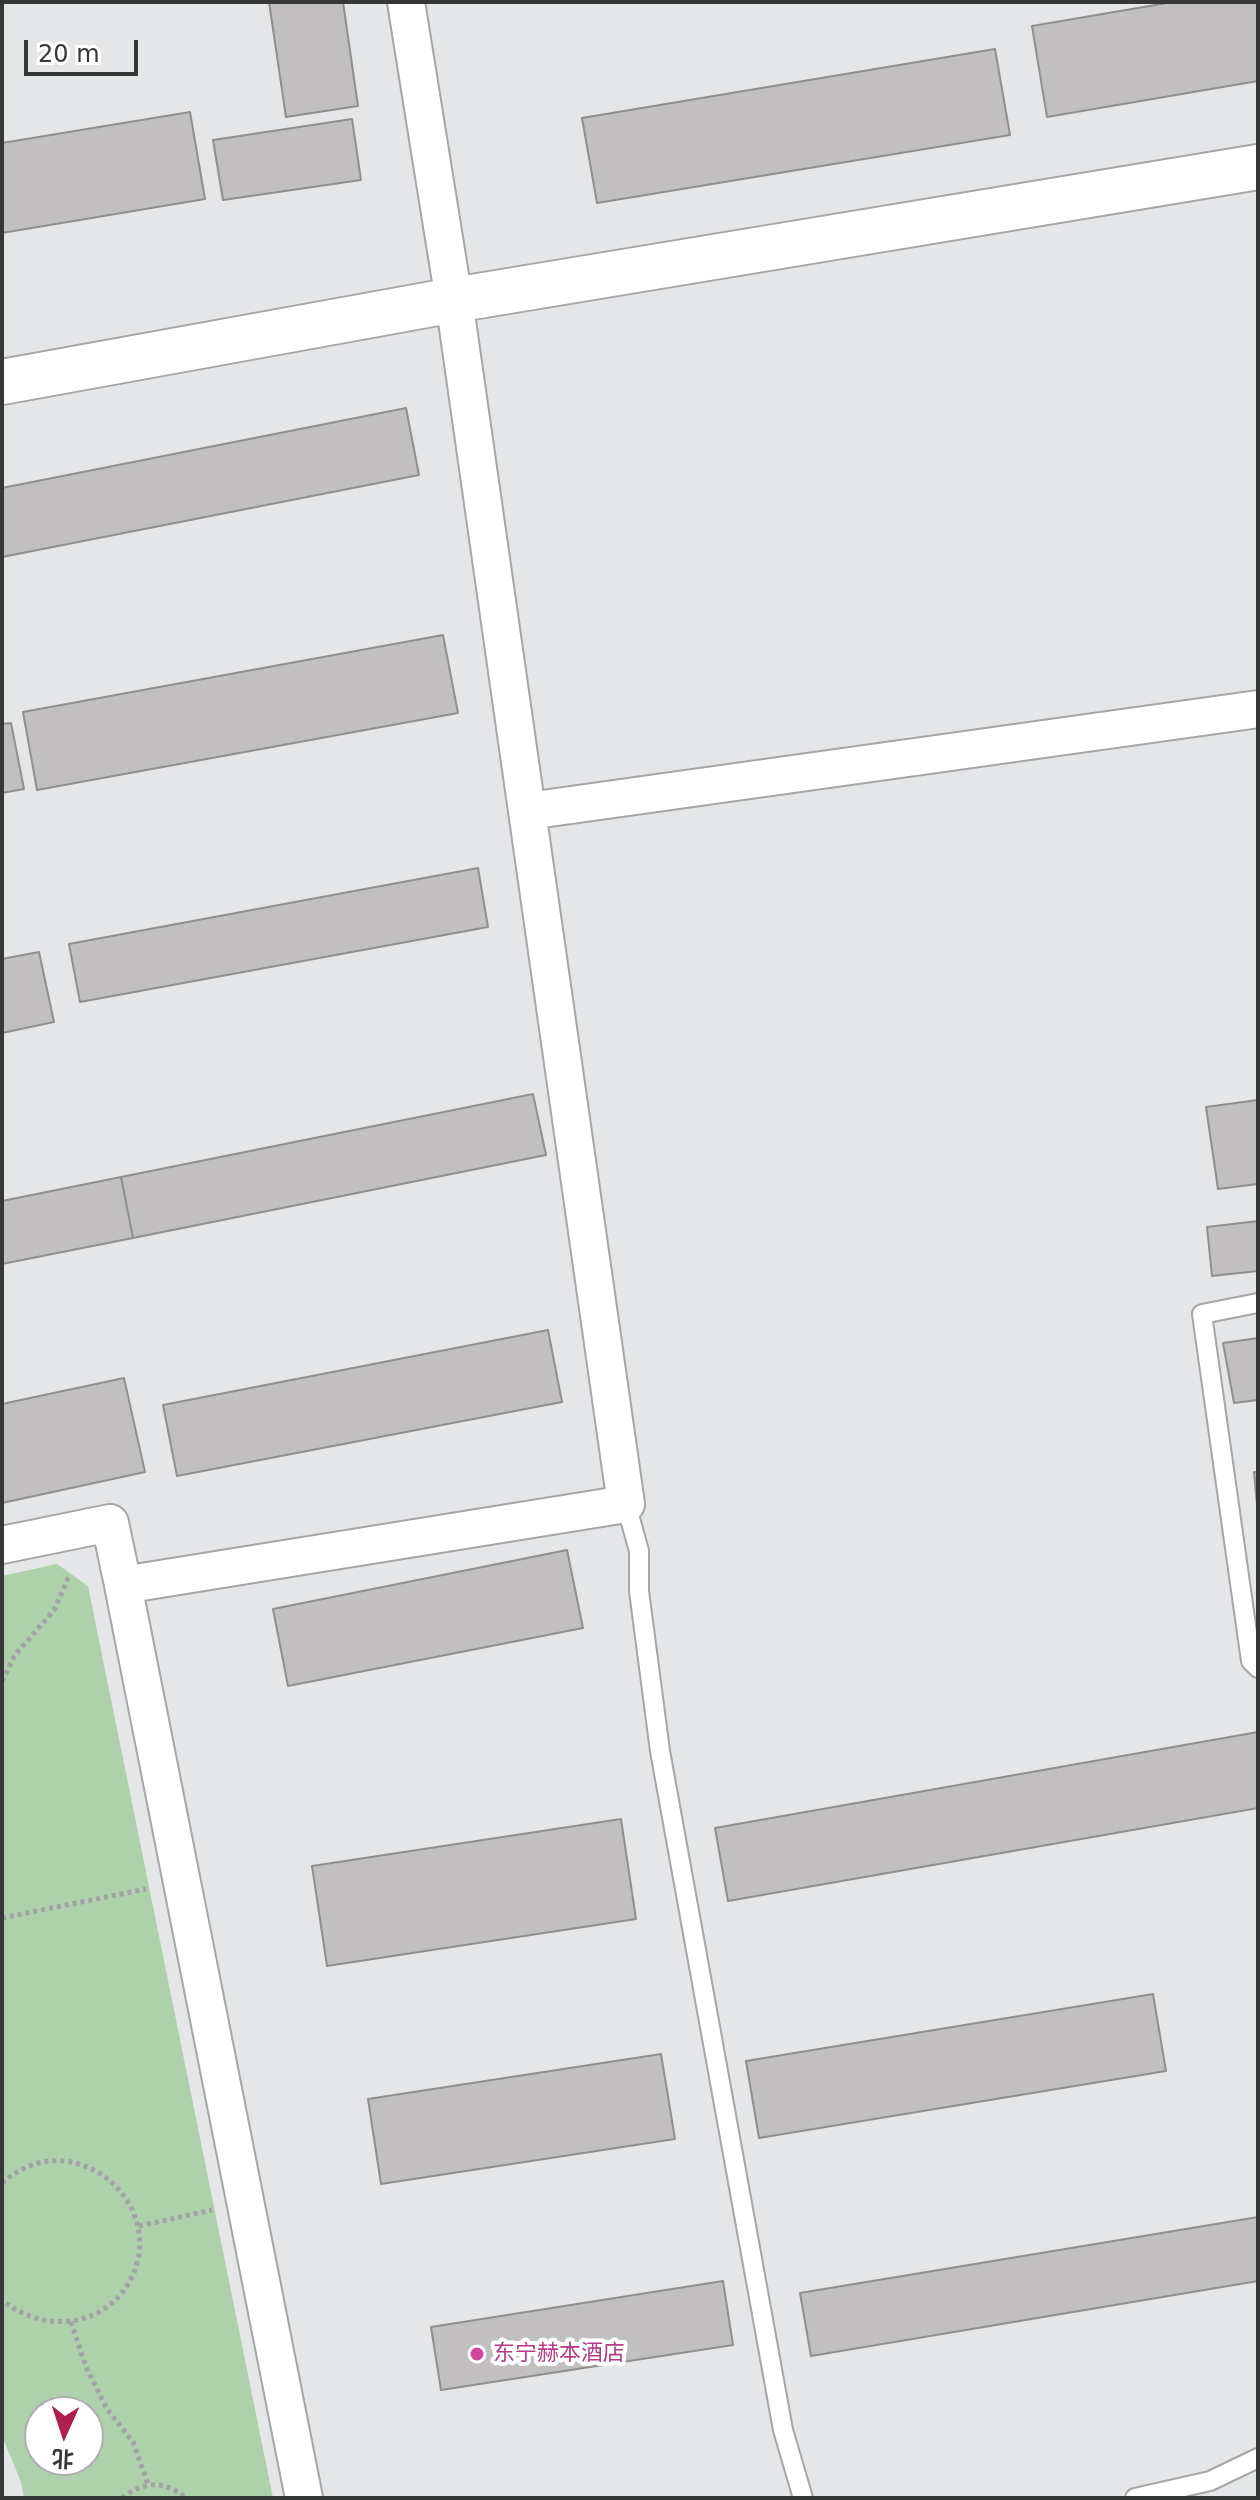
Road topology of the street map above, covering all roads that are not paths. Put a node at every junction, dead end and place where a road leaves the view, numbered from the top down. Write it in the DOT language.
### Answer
graph roads {
  1 [pos="406,2"];
  2 [pos="1258,167"];
  3 [pos="454,300"];
  4 [pos="2,382"];
  5 [pos="1258,709"];
  6 [pos="528,811"];
  7 [pos="1258,1303"];
  8 [pos="626,1504"];
  9 [pos="2,1545"];
  10 [pos="123,1585"];
  11 [pos="1258,1668"];
  12 [pos="1258,2458"];
  13 [pos="304,2498"];
  14 [pos="803,2498"];
  15 [pos="1135,2498"];
  1 -- 3 [label="street"];
  2 -- 3 [label="street"];
  3 -- 4 [label="street"];
  3 -- 6 [label="street"];
  5 -- 6 [label="street"];
  6 -- 8 [label="street"];
  7 -- 11 [label="lane"];
  8 -- 10 [label="street"];
  8 -- 14 [label="lane"];
  9 -- 10 [label="street"];
  10 -- 13 [label="street"];
  12 -- 15 [label="lane"];
}
